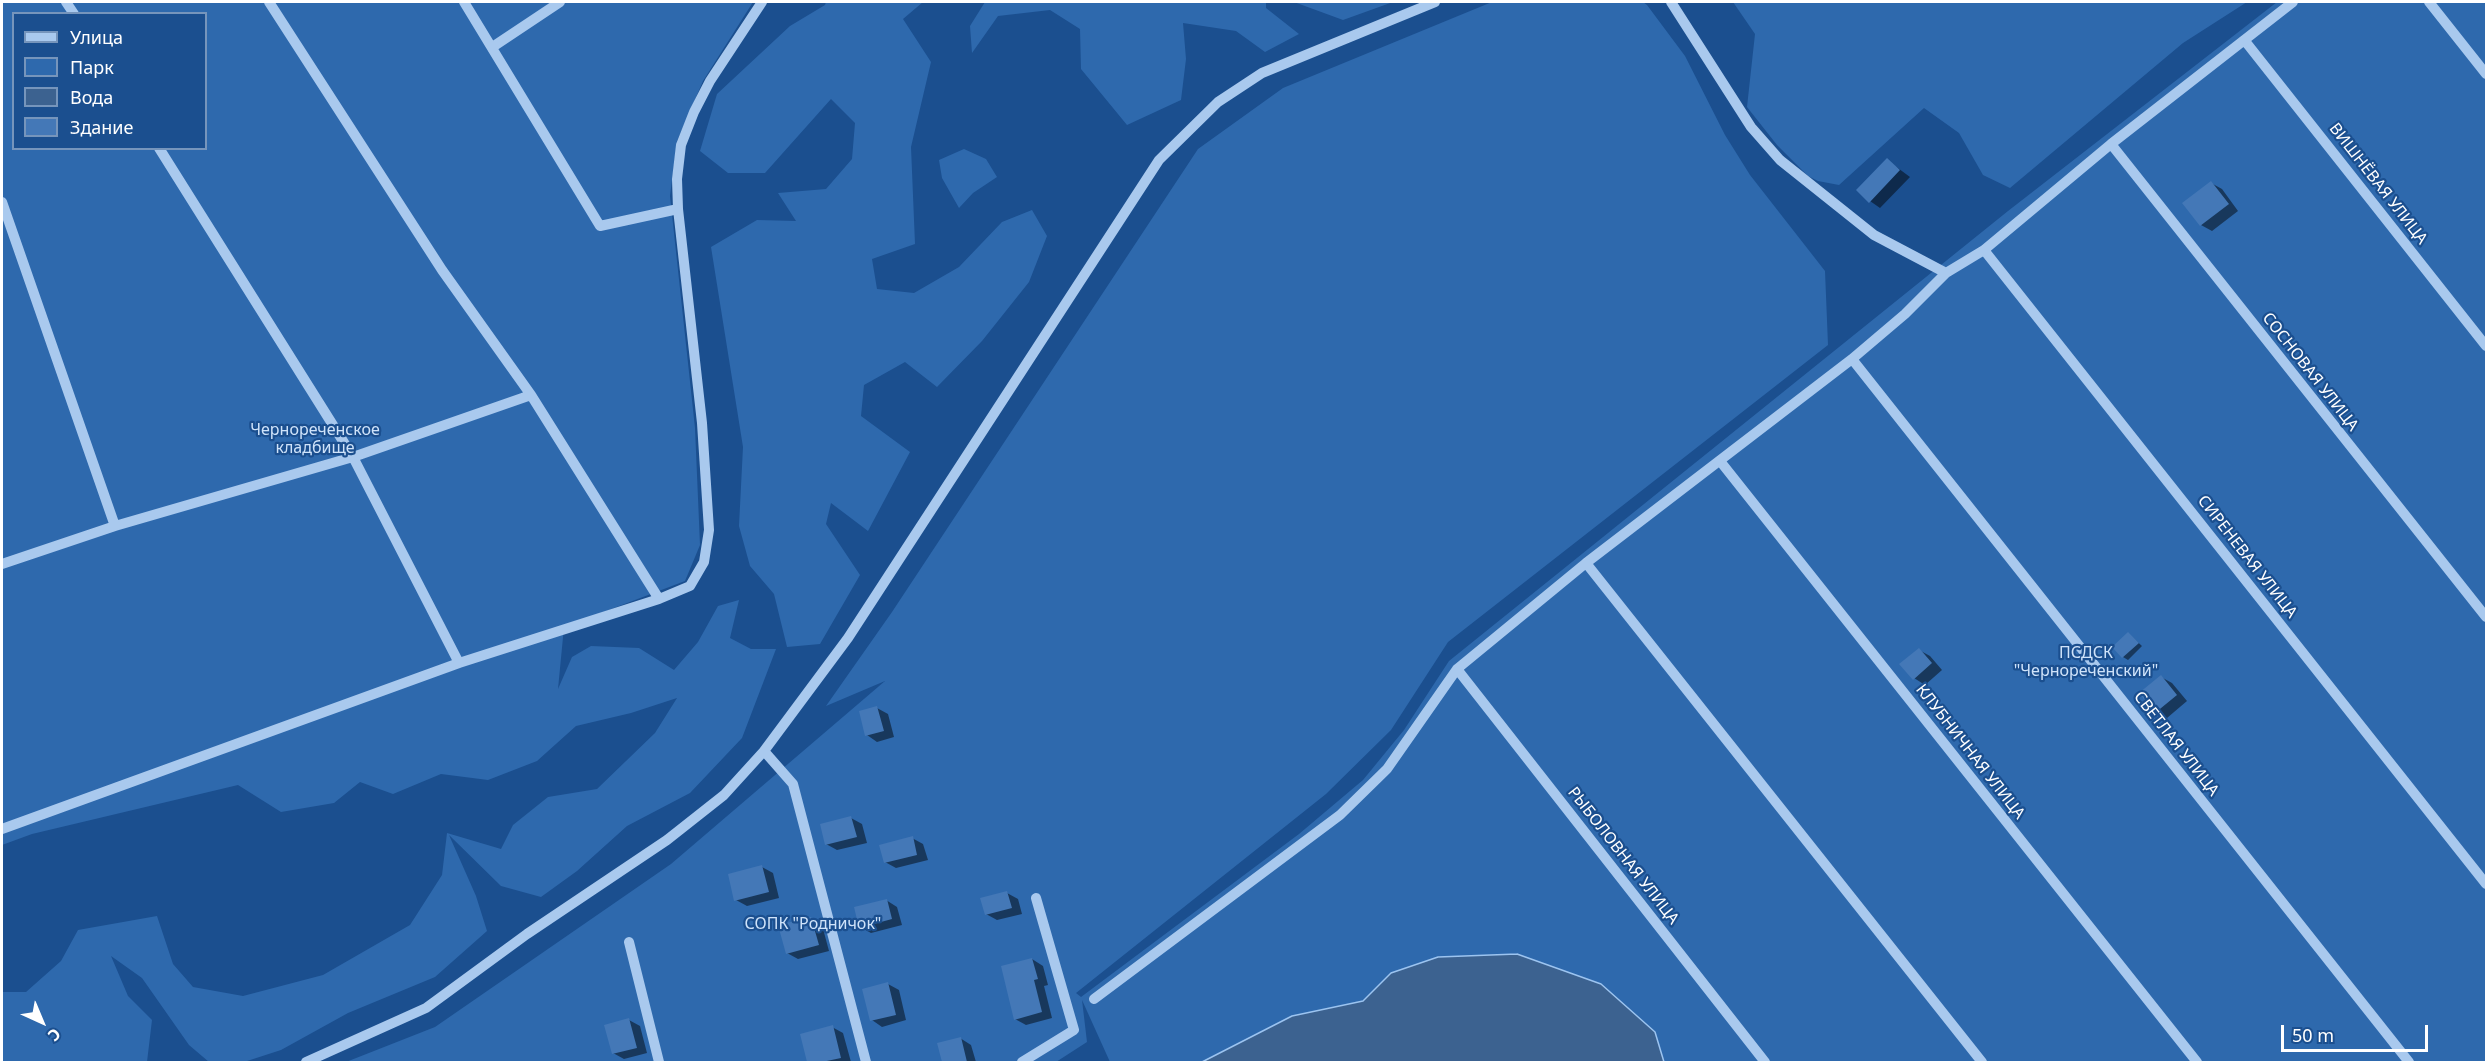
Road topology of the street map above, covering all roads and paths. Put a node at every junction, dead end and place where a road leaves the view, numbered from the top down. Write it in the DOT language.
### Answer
graph roads {
  1 [pos="269,2"];
  2 [pos="464,2"];
  3 [pos="560,2"];
  4 [pos="762,2"];
  5 [pos="1435,2"];
  6 [pos="1672,2"];
  7 [pos="2293,2"];
  8 [pos="2429,2"];
  9 [pos="2245,41"];
  10 [pos="494,46"];
  11 [pos="2487,74"];
  12 [pos="2111,144"];
  13 [pos="160,150"];
  14 [pos="2,202"];
  15 [pos="678,209"];
  16 [pos="1984,250"];
  17 [pos="1946,273"];
  18 [pos="2487,346"];
  19 [pos="1852,359"];
  20 [pos="531,395"];
  21 [pos="353,457"];
  22 [pos="1720,461"];
  23 [pos="115,526"];
  24 [pos="1586,563"];
  25 [pos="2,564"];
  26 [pos="659,599"];
  27 [pos="2487,617"];
  28 [pos="459,663"];
  29 [pos="1457,669"];
  30 [pos="764,751"];
  31 [pos="2,829"];
  32 [pos="2487,884"];
  33 [pos="1036,898"];
  34 [pos="628,942"];
  35 [pos="1094,999"];
  36 [pos="306,1062"];
  37 [pos="659,1062"];
  38 [pos="866,1062"];
  39 [pos="1022,1062"];
  40 [pos="1765,1062"];
  41 [pos="1982,1062"];
  42 [pos="2197,1062"];
  43 [pos="2409,1062"];
  1 -- 20 [label="street"];
  2 -- 10 [label="street"];
  3 -- 10 [label="street"];
  4 -- 15 [label="street"];
  5 -- 30 [label="street"];
  6 -- 17 [label="street"];
  7 -- 9 [label="street"];
  8 -- 11 [label="street"];
  9 -- 12 [label="street"];
  9 -- 18 [label="street, ВИШНЁВАЯ УЛИЦА"];
  10 -- 15 [label="street"];
  12 -- 16 [label="street"];
  12 -- 27 [label="street, СОСНОВАЯ УЛИЦА"];
  13 -- 21 [label="street"];
  14 -- 23 [label="street"];
  15 -- 26 [label="street"];
  16 -- 17 [label="street"];
  16 -- 32 [label="street, СИРЕНЕВАЯ УЛИЦА"];
  17 -- 19 [label="street"];
  19 -- 22 [label="street"];
  19 -- 43 [label="street, СВЕТЛАЯ УЛИЦА"];
  20 -- 21 [label="street"];
  20 -- 26 [label="street"];
  21 -- 23 [label="street"];
  21 -- 28 [label="street"];
  22 -- 24 [label="street"];
  22 -- 42 [label="street, КЛУБНИЧНАЯ УЛИЦА"];
  23 -- 25 [label="street"];
  24 -- 29 [label="street"];
  24 -- 41 [label="street"];
  26 -- 28 [label="street"];
  28 -- 31 [label="street"];
  29 -- 35 [label="street"];
  29 -- 40 [label="street, РЫБОЛОВНАЯ УЛИЦА"];
  30 -- 36 [label="street"];
  30 -- 38 [label="street"];
  33 -- 39 [label="street"];
  34 -- 37 [label="street"];
}
